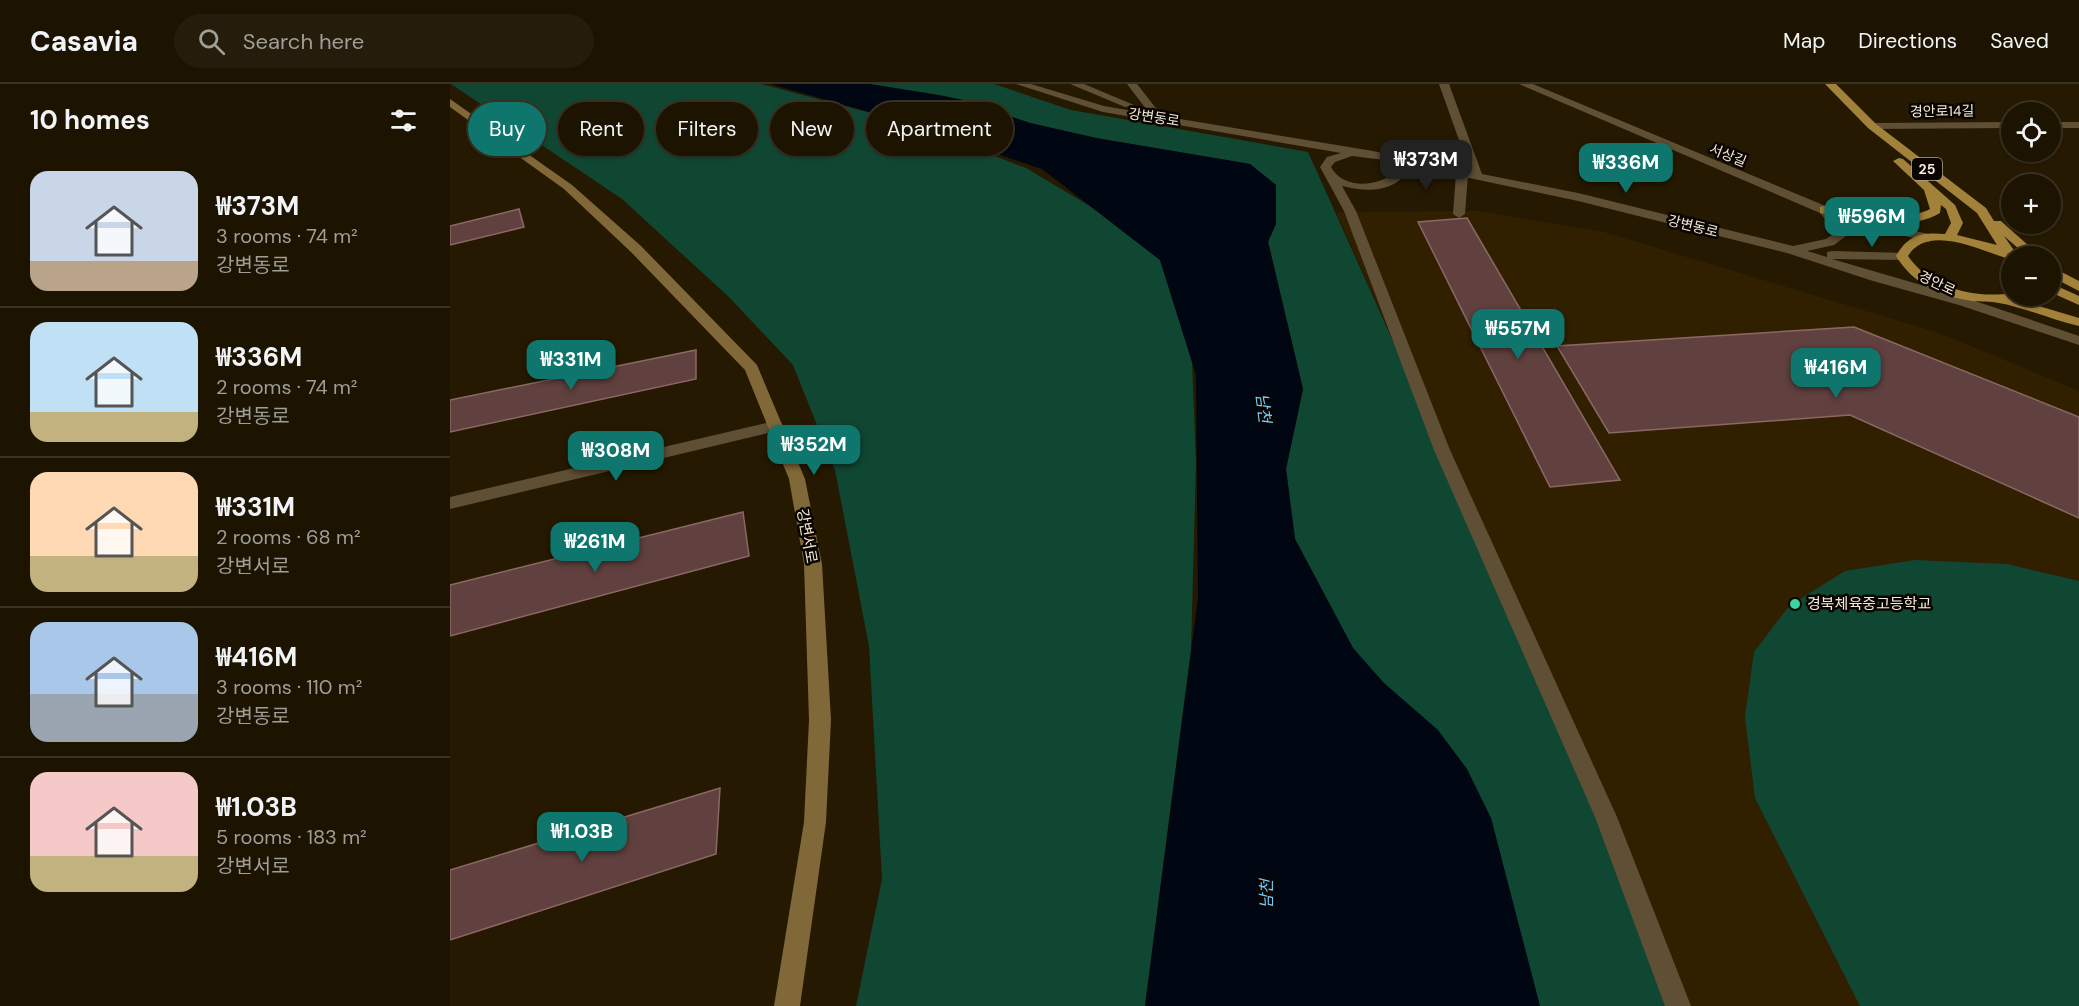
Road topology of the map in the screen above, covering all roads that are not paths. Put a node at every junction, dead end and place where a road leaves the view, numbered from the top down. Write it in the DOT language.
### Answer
graph roads {
  1 [pos="1021,84"];
  2 [pos="1075,84"];
  3 [pos="1132,84"];
  4 [pos="1444,84"];
  5 [pos="1524,84"];
  6 [pos="1830,84"];
  7 [pos="453,107"];
  8 [pos="1158,117"];
  9 [pos="2001,125"];
  10 [pos="2061,125"];
  11 [pos="2079,125"];
  12 [pos="1872,126"];
  13 [pos="1289,141"];
  14 [pos="1363,153"];
  15 [pos="1386,157"];
  16 [pos="1326,164"];
  17 [pos="1458,173"];
  18 [pos="1478,177"];
  19 [pos="1334,180"];
  20 [pos="1387,184"];
  21 [pos="1929,187"];
  22 [pos="1824,210"];
  23 [pos="1350,211"];
  24 [pos="1982,211"];
  25 [pos="1459,214"];
  26 [pos="1857,222"];
  27 [pos="1929,238"];
  28 [pos="1949,238"];
  29 [pos="2005,246"];
  30 [pos="2022,246"];
  31 [pos="1792,250"];
  32 [pos="2001,252"];
  33 [pos="1902,254"];
  34 [pos="1842,266"];
  35 [pos="2061,276"];
  36 [pos="1935,285"];
  37 [pos="2079,287"];
  38 [pos="2061,291"];
  39 [pos="2000,298"];
  40 [pos="2079,300"];
  41 [pos="2079,322"];
  42 [pos="2079,341"];
  43 [pos="775,426"];
  44 [pos="450,503"];
  45 [pos="787,1006"];
  46 [pos="1678,1006"];
  1 -- 8 [label="street, 강변동로"];
  2 -- 8 [label="street"];
  3 -- 8 [label="street"];
  4 -- 18 [label="street"];
  5 -- 22 [label="street, 서상길"];
  6 -- 12 [label="main road, 25"];
  7 -- 43 [label="street, 강변서로"];
  8 -- 13 [label="street, 강변동로"];
  9 -- 12 [label="street, 경안로14길"];
  10 -- 11 [label="street"];
  12 -- 21 [label="main road, 25"];
  12 -- 24 [label="main road, 25"];
  13 -- 14 [label="street, 강변동로"];
  13 -- 16 [label="street, 강변동로"];
  14 -- 15 [label="street, 강변동로"];
  14 -- 16 [label="street, 강변동로"];
  15 -- 17 [label="street, 강변동로"];
  15 -- 20 [label="street"];
  16 -- 19 [label="street, 강변동로"];
  17 -- 18 [label="street, 강변동로"];
  17 -- 20 [label="street, 강변동로"];
  17 -- 25 [label="street"];
  18 -- 31 [label="street, 강변동로"];
  19 -- 20 [label="street, 강변동로"];
  19 -- 23 [label="street"];
  20 -- 23 [label="street"];
  21 -- 22 [label="main road"];
  21 -- 28 [label="main road, 25"];
  22 -- 26 [label="street, 서상길"];
  22 -- 31 [label="street"];
  23 -- 46 [label="street"];
  24 -- 29 [label="main road, 25"];
  24 -- 30 [label="main road, 25"];
  26 -- 27 [label="street"];
  26 -- 33 [label="street"];
  27 -- 28 [label="main road, 25"];
  27 -- 33 [label="main road, 25"];
  28 -- 32 [label="main road, 25"];
  31 -- 33 [label="street, 강변동로"];
  31 -- 34 [label="street, 강변동로"];
  33 -- 36 [label="main road, 경안로"];
  34 -- 36 [label="street, 강변동로"];
  34 -- 42 [label="street, 강변동로"];
  35 -- 37 [label="main road"];
  36 -- 39 [label="main road, 경안로"];
  38 -- 40 [label="main road"];
  39 -- 41 [label="main road, 경안로"];
  43 -- 44 [label="street"];
  43 -- 45 [label="street, 강변서로"];
}
